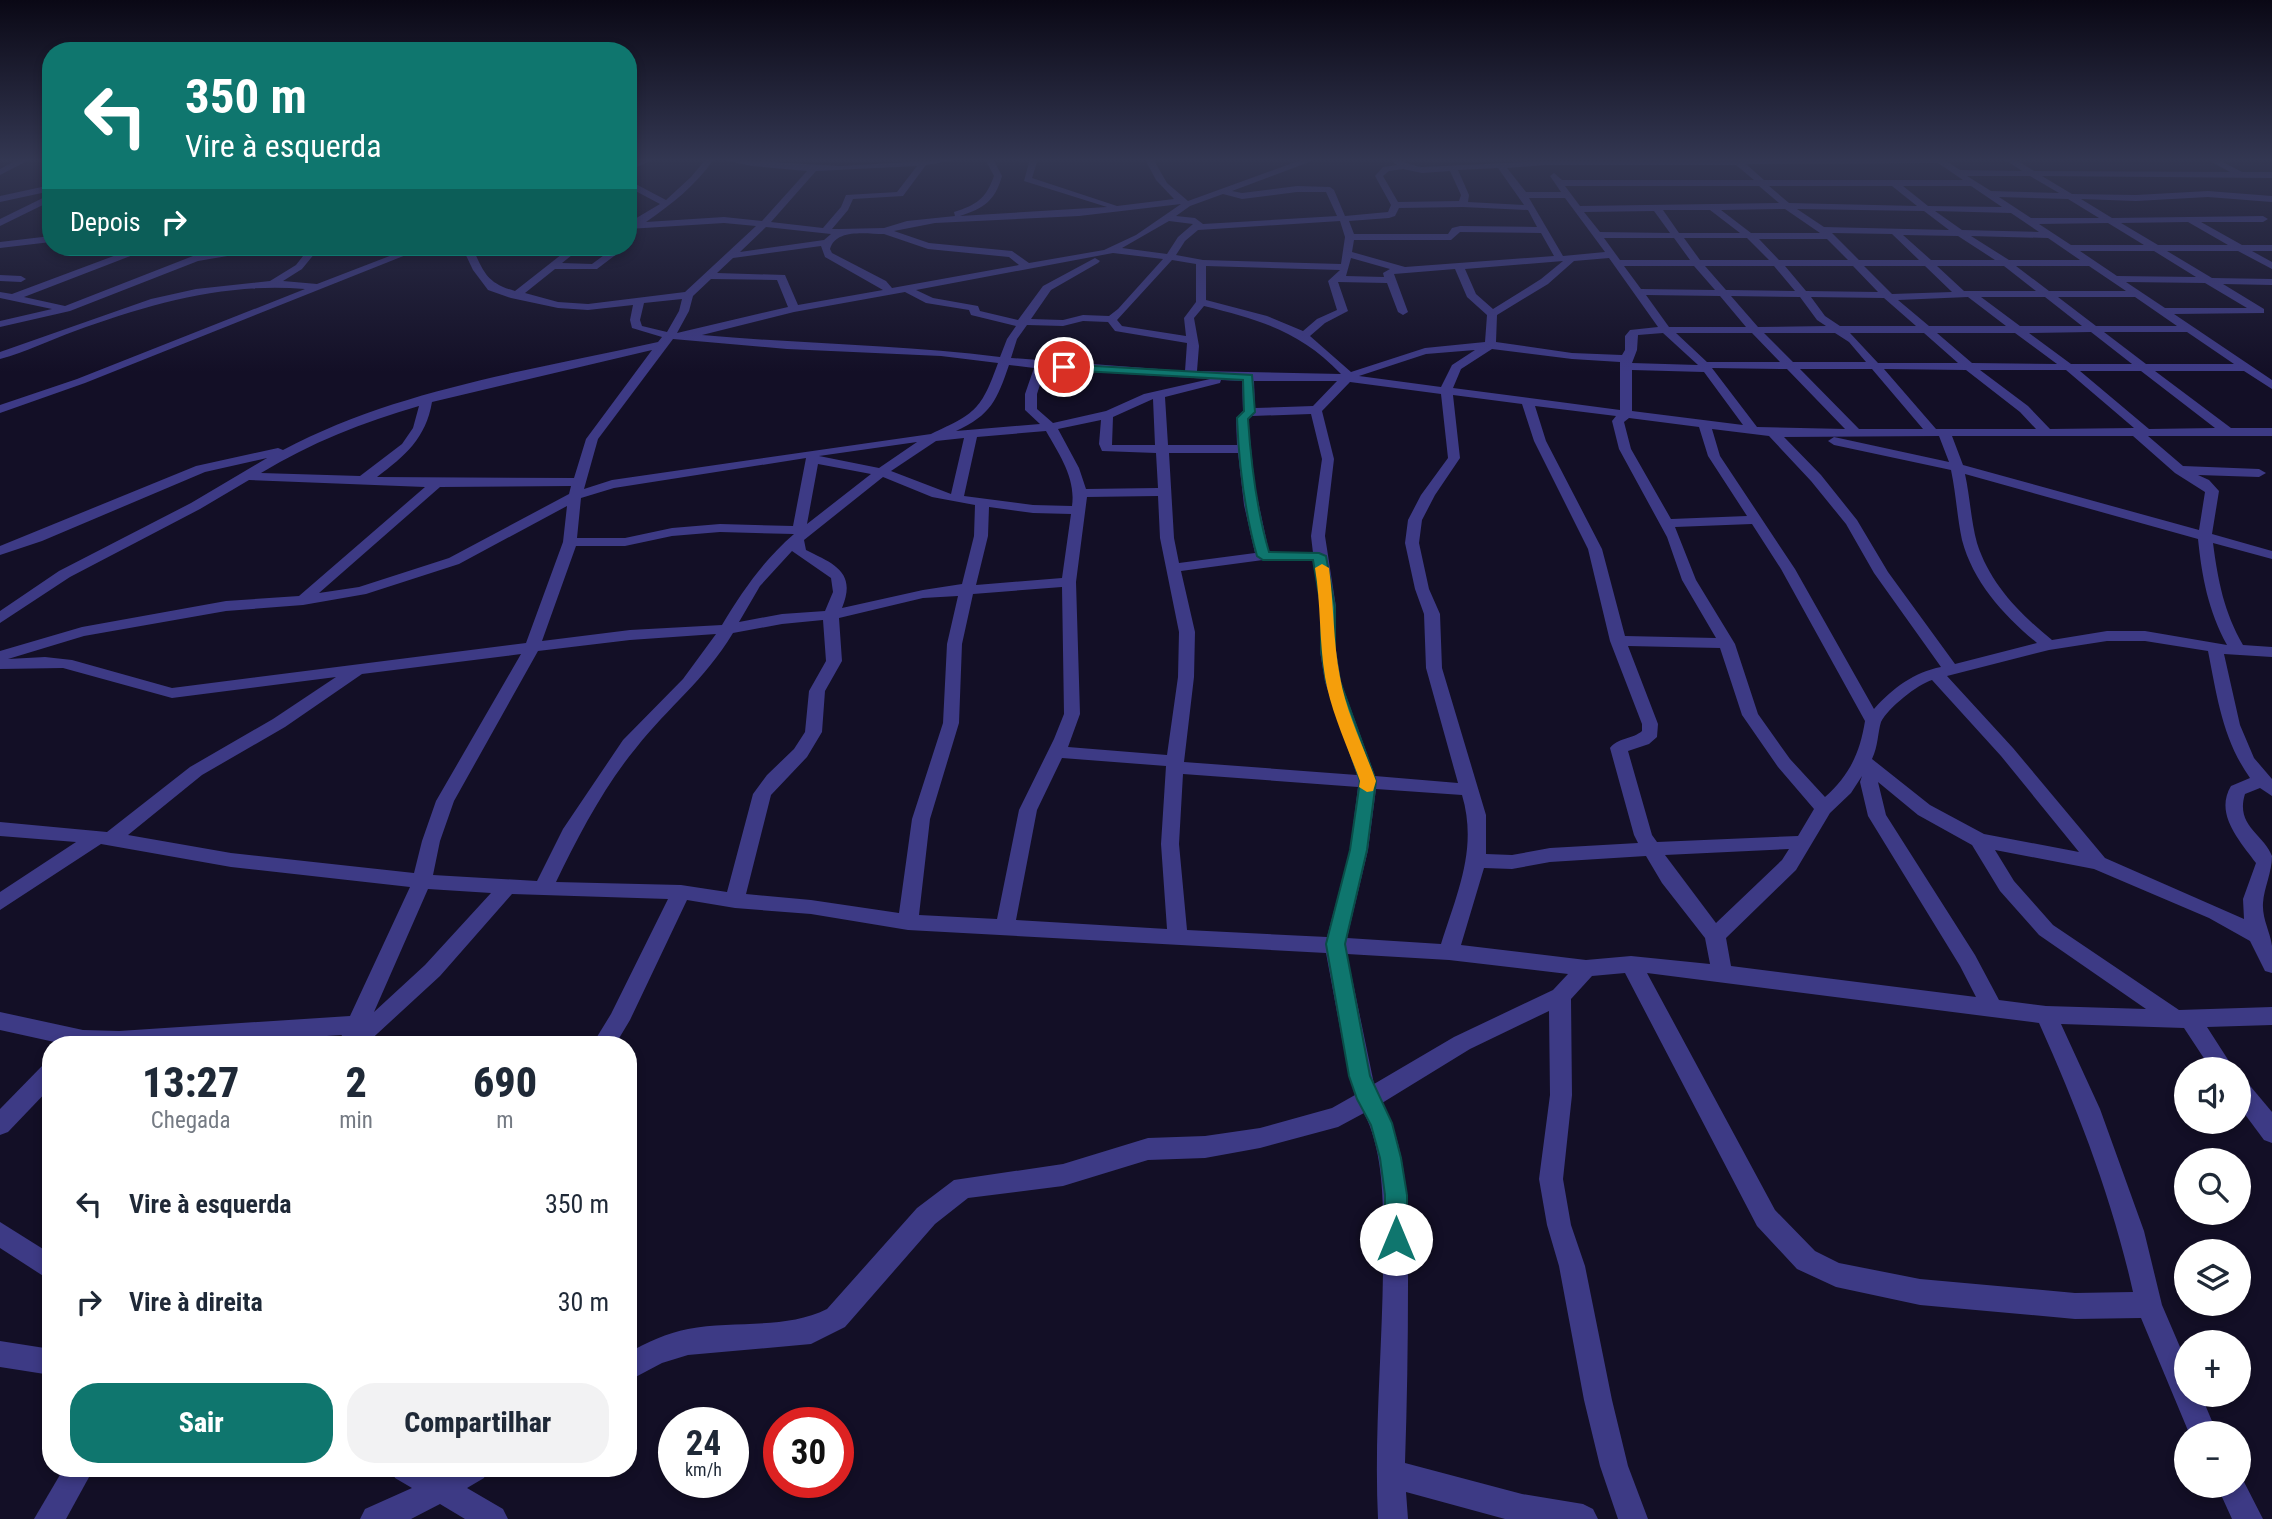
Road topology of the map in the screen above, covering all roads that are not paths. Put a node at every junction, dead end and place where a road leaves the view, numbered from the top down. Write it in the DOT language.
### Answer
graph roads {
  1 [pos="758,230"];
  2 [pos="831,230"];
  3 [pos="885,230"];
  4 [pos="1150,230"];
  5 [pos="1192,230"];
  6 [pos="1348,230"];
  7 [pos="1456,230"];
  8 [pos="1533,230"];
  9 [pos="1542,230"];
  10 [pos="1591,230"];
  11 [pos="1673,230"];
  12 [pos="1742,230"];
  13 [pos="1822,230"];
  14 [pos="1894,230"];
  15 [pos="1957,230"];
  16 [pos="2041,230"];
  17 [pos="2123,230"];
  18 [pos="2209,230"];
  19 [pos="839,232"];
  20 [pos="1826,233"];
  21 [pos="1898,233"];
  22 [pos="1677,234"];
  23 [pos="1747,234"];
  24 [pos="1963,234"];
  25 [pos="1595,235"];
  26 [pos="2048,235"];
  27 [pos="1350,237"];
  28 [pos="42,240"];
  29 [pos="828,242"];
  30 [pos="0,245"];
  31 [pos="2069,248"];
  32 [pos="2241,248"];
  33 [pos="2272,248"];
  34 [pos="2154,249"];
  35 [pos="1109,251"];
  36 [pos="733,254"];
  37 [pos="1347,254"];
  38 [pos="123,256"];
  39 [pos="209,256"];
  40 [pos="308,256"];
  41 [pos="398,256"];
  42 [pos="472,256"];
  43 [pos="565,256"];
  44 [pos="609,256"];
  45 [pos="1573,256"];
  46 [pos="1170,257"];
  47 [pos="1560,258"];
  48 [pos="1613,259"];
  49 [pos="1696,262"];
  50 [pos="1776,262"];
  51 [pos="1927,262"];
  52 [pos="2005,262"];
  53 [pos="1201,263"];
  54 [pos="1858,263"];
  55 [pos="2091,263"];
  56 [pos="552,266"];
  57 [pos="2272,266"];
  58 [pos="1027,267"];
  59 [pos="1344,267"];
  60 [pos="1459,267"];
  61 [pos="1404,270"];
  62 [pos="710,276"];
  63 [pos="981,276"];
  64 [pos="0,278"];
  65 [pos="21,279"];
  66 [pos="1339,279"];
  67 [pos="2115,279"];
  68 [pos="1390,280"];
  69 [pos="2207,281"];
  70 [pos="2272,282"];
  71 [pos="272,284"];
  72 [pos="319,287"];
  73 [pos="907,289"];
  74 [pos="890,292"];
  75 [pos="1638,292"];
  76 [pos="1723,292"];
  77 [pos="1804,294"];
  78 [pos="1966,294"];
  79 [pos="2045,294"];
  80 [pos="2134,294"];
  81 [pos="0,295"];
  82 [pos="688,295"];
  83 [pos="516,296"];
  84 [pos="1889,296"];
  85 [pos="15,298"];
  86 [pos="977,299"];
  87 [pos="1200,302"];
  88 [pos="639,303"];
  89 [pos="66,309"];
  90 [pos="794,309"];
  91 [pos="2266,311"];
  92 [pos="2162,312"];
  93 [pos="1403,313"];
  94 [pos="1492,314"];
  95 [pos="1111,318"];
  96 [pos="1021,323"];
  97 [pos="0,324"];
  98 [pos="1753,328"];
  99 [pos="1665,329"];
  100 [pos="2094,329"];
  101 [pos="2189,329"];
  102 [pos="1839,330"];
  103 [pos="2018,330"];
  104 [pos="1928,331"];
  105 [pos="683,336"];
  106 [pos="1303,337"];
  107 [pos="666,340"];
  108 [pos="1192,340"];
  109 [pos="1490,345"];
  110 [pos="0,356"];
  111 [pos="1005,359"];
  112 [pos="1627,363"];
  113 [pos="1041,365"];
  114 [pos="1791,365"];
  115 [pos="1705,367"];
  116 [pos="1876,367"];
  117 [pos="2070,368"];
  118 [pos="2147,368"];
  119 [pos="2247,368"];
  120 [pos="1972,369"];
  121 [pos="1191,374"];
  122 [pos="1242,377"];
  123 [pos="1347,377"];
  124 [pos="2272,385"];
  125 [pos="1446,390"];
  126 [pos="1159,395"];
  127 [pos="426,400"];
  128 [pos="1527,401"];
  129 [pos="0,409"];
  130 [pos="1316,410"];
  131 [pos="1250,412"];
  132 [pos="1107,415"];
  133 [pos="1626,415"];
  134 [pos="1705,426"];
  135 [pos="1050,427"];
  136 [pos="1937,431"];
  137 [pos="2140,431"];
  138 [pos="1754,432"];
  139 [pos="2046,432"];
  140 [pos="2228,432"];
  141 [pos="2250,432"];
  142 [pos="2272,432"];
  143 [pos="1773,433"];
  144 [pos="1856,433"];
  145 [pos="971,434"];
  146 [pos="1803,435"];
  147 [pos="932,438"];
  148 [pos="1163,448"];
  149 [pos="2272,448"];
  150 [pos="1244,449"];
  151 [pos="812,456"];
  152 [pos="260,460"];
  153 [pos="1959,467"];
  154 [pos="2180,470"];
  155 [pos="881,472"];
  156 [pos="2259,473"];
  157 [pos="249,476"];
  158 [pos="365,479"];
  159 [pos="437,483"];
  160 [pos="577,489"];
  161 [pos="1165,492"];
  162 [pos="957,499"];
  163 [pos="1081,501"];
  164 [pos="982,503"];
  165 [pos="1755,520"];
  166 [pos="1667,523"];
  167 [pos="800,533"];
  168 [pos="2205,536"];
  169 [pos="570,542"];
  170 [pos="0,551"];
  171 [pos="2272,555"];
  172 [pos="1263,556"];
  173 [pos="1319,556"];
  174 [pos="1173,568"];
  175 [pos="1069,582"];
  176 [pos="966,590"];
  177 [pos="303,600"];
  178 [pos="831,615"];
  179 [pos="0,618"];
  180 [pos="727,629"];
  181 [pos="1618,641"];
  182 [pos="1727,645"];
  183 [pos="2049,645"];
  184 [pos="532,648"];
  185 [pos="2215,648"];
  186 [pos="2237,649"];
  187 [pos="2272,652"];
  188 [pos="0,656"];
  189 [pos="0,664"];
  190 [pos="360,668"];
  191 [pos="1943,671"];
  192 [pos="1872,721"];
  193 [pos="1056,752"];
  194 [pos="1175,764"];
  195 [pos="1868,766"];
  196 [pos="1368,781"];
  197 [pos="2266,785"];
  198 [pos="1471,790"];
  199 [pos="1825,808"];
  200 [pos="0,829"];
  201 [pos="104,838"];
  202 [pos="1979,840"];
  203 [pos="1803,842"];
  204 [pos="1650,851"];
  205 [pos="1477,861"];
  206 [pos="2098,863"];
  207 [pos="422,881"];
  208 [pos="507,887"];
  209 [pos="543,889"];
  210 [pos="681,892"];
  211 [pos="735,901"];
  212 [pos="0,903"];
  213 [pos="908,922"];
  214 [pos="1005,928"];
  215 [pos="2257,935"];
  216 [pos="1715,936"];
  217 [pos="1178,937"];
  218 [pos="1335,944"];
  219 [pos="1449,952"];
  220 [pos="1631,964"];
  221 [pos="2272,965"];
  222 [pos="1586,968"];
  223 [pos="1722,972"];
  224 [pos="1560,996"];
  225 [pos="1991,1006"];
  226 [pos="2046,1015"];
  227 [pos="2272,1016"];
  228 [pos="2182,1018"];
  229 [pos="0,1021"];
  230 [pos="57,1036"];
  231 [pos="353,1036"];
  232 [pos="355,1036"];
  233 [pos="609,1036"];
  234 [pos="2213,1057"];
  235 [pos="42,1081"];
  236 [pos="1368,1099"];
  237 [pos="2251,1103"];
  238 [pos="0,1125"];
  239 [pos="2272,1133"];
  240 [pos="0,1234"];
  241 [pos="42,1263"];
  242 [pos="2149,1306"];
  243 [pos="0,1354"];
  244 [pos="42,1361"];
  245 [pos="637,1362"];
  246 [pos="2198,1421"];
  247 [pos="1390,1473"];
  248 [pos="75,1477"];
  249 [pos="421,1477"];
  250 [pos="459,1477"];
  251 [pos="441,1488"];
  252 [pos="2237,1498"];
  253 [pos="412,1511"];
  254 [pos="49,1519"];
  255 [pos="375,1519"];
  256 [pos="493,1519"];
  257 [pos="1393,1519"];
  258 [pos="1583,1519"];
  259 [pos="1633,1519"];
  260 [pos="2248,1519"];
  1 -- 36 [label="street"];
  2 -- 19 [label="street"];
  3 -- 19 [label="street"];
  3 -- 58 [label="street"];
  4 -- 35 [label="street"];
  5 -- 46 [label="street"];
  6 -- 27 [label="street"];
  7 -- 27 [label="street"];
  8 -- 9 [label="street"];
  9 -- 47 [label="street"];
  10 -- 25 [label="street"];
  11 -- 22 [label="street"];
  12 -- 23 [label="street"];
  13 -- 20 [label="street"];
  14 -- 21 [label="street"];
  15 -- 24 [label="street"];
  16 -- 26 [label="street"];
  17 -- 34 [label="street"];
  18 -- 32 [label="street"];
  19 -- 29 [label="street"];
  20 -- 21 [label="street"];
  20 -- 23 [label="street"];
  20 -- 54 [label="street"];
  21 -- 24 [label="street"];
  21 -- 51 [label="street"];
  22 -- 23 [label="street"];
  22 -- 25 [label="street"];
  22 -- 49 [label="street"];
  23 -- 50 [label="street"];
  24 -- 26 [label="street"];
  24 -- 52 [label="street"];
  25 -- 48 [label="street"];
  26 -- 31 [label="street"];
  27 -- 37 [label="street"];
  28 -- 30 [label="street"];
  29 -- 36 [label="street"];
  29 -- 74 [label="street"];
  31 -- 34 [label="street"];
  31 -- 55 [label="street"];
  32 -- 33 [label="street"];
  32 -- 34 [label="street"];
  32 -- 57 [label="street"];
  34 -- 69 [label="street"];
  35 -- 46 [label="street"];
  35 -- 58 [label="street"];
  35 -- 96 [label="street"];
  36 -- 62 [label="street"];
  37 -- 59 [label="street"];
  37 -- 61 [label="street"];
  38 -- 85 [label="street"];
  39 -- 89 [label="street"];
  40 -- 71 [label="street"];
  41 -- 72 [label="street"];
  42 -- 83 [label="street"];
  43 -- 56 [label="street"];
  44 -- 56 [label="street"];
  45 -- 47 [label="street"];
  45 -- 48 [label="street"];
  45 -- 94 [label="street"];
  46 -- 53 [label="street"];
  46 -- 95 [label="street"];
  47 -- 60 [label="street"];
  48 -- 49 [label="street"];
  48 -- 75 [label="street"];
  49 -- 50 [label="street"];
  49 -- 76 [label="street"];
  50 -- 54 [label="street"];
  50 -- 77 [label="street"];
  51 -- 52 [label="street"];
  51 -- 54 [label="street"];
  51 -- 78 [label="street"];
  52 -- 55 [label="street"];
  52 -- 79 [label="street"];
  53 -- 59 [label="street"];
  53 -- 87 [label="street"];
  54 -- 84 [label="street"];
  55 -- 67 [label="street"];
  56 -- 83 [label="street"];
  58 -- 63 [label="street"];
  59 -- 66 [label="street"];
  60 -- 61 [label="street"];
  60 -- 94 [label="street"];
  61 -- 68 [label="street"];
  62 -- 82 [label="street"];
  62 -- 90 [label="street"];
  63 -- 73 [label="street"];
  63 -- 86 [label="street"];
  64 -- 65 [label="street"];
  66 -- 68 [label="street"];
  66 -- 106 [label="street"];
  67 -- 69 [label="street"];
  67 -- 80 [label="street"];
  68 -- 93 [label="street"];
  69 -- 70 [label="street"];
  69 -- 91 [label="street"];
  71 -- 72 [label="street"];
  71 -- 110 [label="street"];
  72 -- 129 [label="street"];
  73 -- 74 [label="street"];
  73 -- 86 [label="street"];
  74 -- 90 [label="street"];
  75 -- 76 [label="street"];
  75 -- 99 [label="street"];
  76 -- 77 [label="street"];
  76 -- 98 [label="street"];
  77 -- 84 [label="street"];
  77 -- 102 [label="street"];
  78 -- 79 [label="street"];
  78 -- 84 [label="street"];
  78 -- 103 [label="street"];
  79 -- 80 [label="street"];
  79 -- 100 [label="street"];
  80 -- 92 [label="street"];
  81 -- 85 [label="street"];
  82 -- 88 [label="street"];
  82 -- 107 [label="street"];
  83 -- 88 [label="street"];
  84 -- 104 [label="street"];
  85 -- 89 [label="street"];
  86 -- 96 [label="street"];
  87 -- 106 [label="street"];
  87 -- 108 [label="street"];
  88 -- 107 [label="street"];
  89 -- 97 [label="street"];
  90 -- 105 [label="street"];
  91 -- 92 [label="street"];
  92 -- 101 [label="street"];
  94 -- 109 [label="street"];
  95 -- 96 [label="street"];
  95 -- 108 [label="street"];
  96 -- 111 [label="street"];
  98 -- 99 [label="street"];
  98 -- 102 [label="street"];
  98 -- 114 [label="street"];
  99 -- 112 [label="street"];
  99 -- 115 [label="street"];
  100 -- 101 [label="street"];
  100 -- 103 [label="street"];
  100 -- 118 [label="street"];
  101 -- 119 [label="street"];
  102 -- 104 [label="street"];
  102 -- 116 [label="street"];
  103 -- 104 [label="street"];
  103 -- 117 [label="street"];
  104 -- 120 [label="street"];
  105 -- 107 [label="street"];
  105 -- 111 [label="street"];
  106 -- 123 [label="street"];
  107 -- 127 [label="street"];
  107 -- 160 [label="street"];
  108 -- 121 [label="street"];
  109 -- 112 [label="street"];
  109 -- 123 [label="street"];
  109 -- 125 [label="street"];
  111 -- 113 [label="street"];
  111 -- 147 [label="street"];
  112 -- 115 [label="street"];
  112 -- 133 [label="street"];
  113 -- 121 [label="street"];
  113 -- 135 [label="street"];
  114 -- 115 [label="street"];
  114 -- 116 [label="street"];
  114 -- 144 [label="street"];
  115 -- 138 [label="street"];
  116 -- 120 [label="street"];
  116 -- 136 [label="street"];
  117 -- 118 [label="street"];
  117 -- 120 [label="street"];
  117 -- 137 [label="street"];
  118 -- 119 [label="street"];
  118 -- 140 [label="street"];
  119 -- 124 [label="street"];
  120 -- 139 [label="street"];
  121 -- 122 [label="street"];
  122 -- 123 [label="street"];
  122 -- 126 [label="street"];
  122 -- 131 [label="street"];
  123 -- 125 [label="street"];
  123 -- 130 [label="street"];
  125 -- 128 [label="street"];
  125 -- 198 [label="street"];
  126 -- 132 [label="street"];
  126 -- 148 [label="street"];
  127 -- 152 [label="street"];
  127 -- 158 [label="street"];
  128 -- 133 [label="street"];
  128 -- 181 [label="street"];
  130 -- 131 [label="street"];
  130 -- 173 [label="street"];
  131 -- 150 [label="street"];
  132 -- 135 [label="street"];
  132 -- 148 [label="street"];
  133 -- 134 [label="street"];
  133 -- 166 [label="street"];
  134 -- 138 [label="street"];
  134 -- 165 [label="street"];
  135 -- 145 [label="street"];
  135 -- 163 [label="street"];
  136 -- 139 [label="street"];
  136 -- 144 [label="street"];
  136 -- 153 [label="street"];
  137 -- 139 [label="street"];
  137 -- 140 [label="street"];
  137 -- 154 [label="street"];
  138 -- 143 [label="street"];
  140 -- 141 [label="street"];
  141 -- 142 [label="street"];
  141 -- 149 [label="street"];
  143 -- 146 [label="street"];
  143 -- 191 [label="street"];
  144 -- 146 [label="street"];
  145 -- 147 [label="street"];
  145 -- 162 [label="street"];
  146 -- 153 [label="street"];
  147 -- 151 [label="street"];
  147 -- 155 [label="street"];
  148 -- 150 [label="street"];
  148 -- 161 [label="street"];
  150 -- 172 [label="street"];
  151 -- 155 [label="street"];
  151 -- 160 [label="street"];
  151 -- 167 [label="street"];
  152 -- 157 [label="street"];
  152 -- 170 [label="street"];
  153 -- 168 [label="street"];
  153 -- 183 [label="street"];
  154 -- 156 [label="street"];
  154 -- 168 [label="street"];
  155 -- 162 [label="street"];
  155 -- 167 [label="street"];
  157 -- 158 [label="street"];
  157 -- 179 [label="street"];
  158 -- 159 [label="street"];
  159 -- 160 [label="street"];
  159 -- 177 [label="street"];
  160 -- 169 [label="street"];
  160 -- 177 [label="street"];
  161 -- 163 [label="street"];
  161 -- 174 [label="street"];
  162 -- 164 [label="street"];
  163 -- 164 [label="street"];
  163 -- 175 [label="street"];
  164 -- 176 [label="street"];
  165 -- 166 [label="street"];
  165 -- 192 [label="street"];
  166 -- 182 [label="street"];
  167 -- 169 [label="street"];
  167 -- 178 [label="street"];
  167 -- 180 [label="street"];
  168 -- 171 [label="street"];
  168 -- 186 [label="street"];
  169 -- 184 [label="street"];
  172 -- 173 [label="street"];
  172 -- 174 [label="street"];
  173 -- 196 [label="street"];
  174 -- 194 [label="street"];
  175 -- 176 [label="street"];
  175 -- 193 [label="street"];
  176 -- 178 [label="street"];
  176 -- 213 [label="street"];
  177 -- 188 [label="street"];
  178 -- 180 [label="street"];
  178 -- 211 [label="street"];
  180 -- 184 [label="street"];
  180 -- 209 [label="street"];
  181 -- 182 [label="street"];
  181 -- 204 [label="street"];
  182 -- 199 [label="street"];
  183 -- 185 [label="street"];
  183 -- 191 [label="street"];
  184 -- 190 [label="street"];
  184 -- 207 [label="street"];
  185 -- 186 [label="street"];
  185 -- 197 [label="street"];
  186 -- 187 [label="street"];
  189 -- 190 [label="street"];
  190 -- 201 [label="street"];
  191 -- 192 [label="street"];
  191 -- 206 [label="street"];
  192 -- 195 [label="street"];
  193 -- 194 [label="street"];
  193 -- 214 [label="street"];
  194 -- 196 [label="street"];
  194 -- 217 [label="street"];
  195 -- 199 [label="street"];
  195 -- 202 [label="street"];
  195 -- 225 [label="street"];
  196 -- 198 [label="street"];
  196 -- 218 [label="street"];
  197 -- 215 [label="street"];
  198 -- 205 [label="street"];
  199 -- 203 [label="street"];
  200 -- 201 [label="street"];
  201 -- 207 [label="street"];
  201 -- 212 [label="street"];
  202 -- 206 [label="street"];
  202 -- 228 [label="street"];
  203 -- 204 [label="street"];
  203 -- 216 [label="street"];
  204 -- 205 [label="street"];
  204 -- 216 [label="street"];
  205 -- 219 [label="street"];
  206 -- 215 [label="street"];
  207 -- 208 [label="street"];
  207 -- 231 [label="street"];
  208 -- 209 [label="street"];
  208 -- 232 [label="street"];
  209 -- 210 [label="street"];
  210 -- 211 [label="street"];
  210 -- 233 [label="street"];
  211 -- 213 [label="street"];
  213 -- 214 [label="street"];
  214 -- 217 [label="street"];
  215 -- 221 [label="street"];
  216 -- 223 [label="street"];
  217 -- 218 [label="street"];
  218 -- 219 [label="street"];
  218 -- 236 [label="street"];
  219 -- 222 [label="street"];
  220 -- 222 [label="street"];
  220 -- 223 [label="street"];
  220 -- 242 [label="street"];
  222 -- 224 [label="street"];
  223 -- 225 [label="street"];
  224 -- 236 [label="street"];
  224 -- 259 [label="street"];
  225 -- 226 [label="street"];
  226 -- 228 [label="street"];
  226 -- 242 [label="street"];
  227 -- 228 [label="street"];
  228 -- 234 [label="street"];
  229 -- 230 [label="street"];
  235 -- 238 [label="street"];
  236 -- 245 [label="street"];
  236 -- 247 [label="street"];
  237 -- 239 [label="street"];
  240 -- 241 [label="street"];
  242 -- 246 [label="street"];
  243 -- 244 [label="street"];
  247 -- 257 [label="street"];
  247 -- 258 [label="street"];
  248 -- 254 [label="street"];
  249 -- 251 [label="street"];
  250 -- 251 [label="street"];
  251 -- 253 [label="street"];
  251 -- 256 [label="street"];
  252 -- 260 [label="street"];
  253 -- 255 [label="street"];
}
